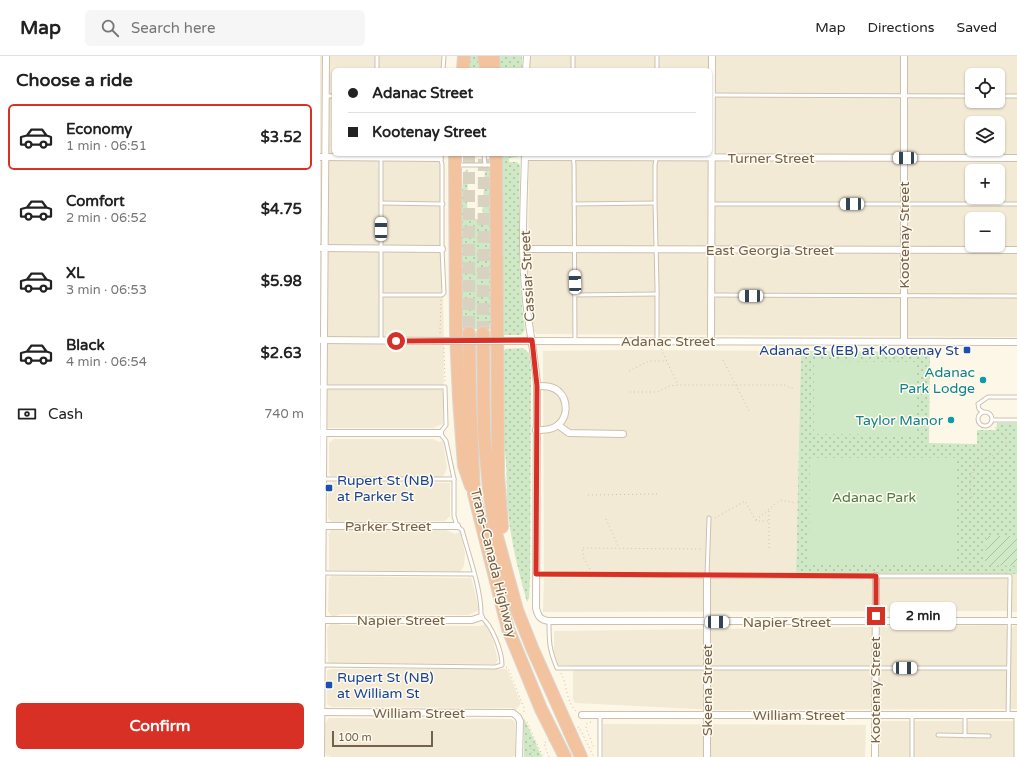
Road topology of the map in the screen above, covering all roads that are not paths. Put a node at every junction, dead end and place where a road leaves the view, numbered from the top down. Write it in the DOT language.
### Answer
graph roads {
  1 [pos="326,56"];
  2 [pos="377,56"];
  3 [pos="444,56"];
  4 [pos="464,56"];
  5 [pos="484,56"];
  6 [pos="493,56"];
  7 [pos="526,56"];
  8 [pos="573,56"];
  9 [pos="657,56"];
  10 [pos="712,56"];
  11 [pos="904,56"];
  12 [pos="377,68"];
  13 [pos="443,68"];
  14 [pos="463,68"];
  15 [pos="486,68"];
  16 [pos="494,68"];
  17 [pos="526,68"];
  18 [pos="573,68"];
  19 [pos="657,68"];
  20 [pos="712,95"];
  21 [pos="325,96"];
  22 [pos="332,96"];
  23 [pos="904,96"];
  24 [pos="965,96"];
  25 [pos="1005,96"];
  26 [pos="1017,96"];
  27 [pos="439,156"];
  28 [pos="525,156"];
  29 [pos="573,156"];
  30 [pos="657,156"];
  31 [pos="323,158"];
  32 [pos="381,158"];
  33 [pos="712,158"];
  34 [pos="905,158"];
  35 [pos="1017,158"];
  36 [pos="455,160"];
  37 [pos="492,161"];
  38 [pos="322,203"];
  39 [pos="381,203"];
  40 [pos="443,204"];
  41 [pos="574,204"];
  42 [pos="655,204"];
  43 [pos="712,204"];
  44 [pos="904,204"];
  45 [pos="1017,204"];
  46 [pos="323,248"];
  47 [pos="381,248"];
  48 [pos="442,248"];
  49 [pos="524,248"];
  50 [pos="574,249"];
  51 [pos="656,249"];
  52 [pos="904,249"];
  53 [pos="711,250"];
  54 [pos="1017,250"];
  55 [pos="657,294"];
  56 [pos="382,295"];
  57 [pos="575,295"];
  58 [pos="711,295"];
  59 [pos="322,296"];
  60 [pos="904,296"];
  61 [pos="1017,296"];
  62 [pos="469,333"];
  63 [pos="483,333"];
  64 [pos="322,340"];
  65 [pos="381,340"];
  66 [pos="532,340"];
  67 [pos="575,341"];
  68 [pos="657,341"];
  69 [pos="711,341"];
  70 [pos="904,341"];
  71 [pos="1017,342"];
  72 [pos="537,386"];
  73 [pos="322,387"];
  74 [pos="1017,397"];
  75 [pos="983,412"];
  76 [pos="992,420"];
  77 [pos="1017,420"];
  78 [pos="558,425"];
  79 [pos="536,430"];
  80 [pos="322,433"];
  81 [pos="440,433"];
  82 [pos="623,434"];
  83 [pos="322,479"];
  84 [pos="454,479"];
  85 [pos="474,494"];
  86 [pos="709,520"];
  87 [pos="322,526"];
  88 [pos="457,526"];
  89 [pos="322,573"];
  90 [pos="474,574"];
  91 [pos="507,574"];
  92 [pos="536,574"];
  93 [pos="707,576"];
  94 [pos="876,576"];
  95 [pos="481,617"];
  96 [pos="321,620"];
  97 [pos="548,621"];
  98 [pos="1010,621"];
  99 [pos="707,622"];
  100 [pos="876,622"];
  101 [pos="1017,622"];
  102 [pos="321,666"];
  103 [pos="876,668"];
  104 [pos="1008,668"];
  105 [pos="707,669"];
  106 [pos="321,712"];
  107 [pos="582,715"];
  108 [pos="707,715"];
  109 [pos="875,715"];
  110 [pos="912,715"];
  111 [pos="965,715"];
  112 [pos="1008,715"];
  113 [pos="1016,715"];
  114 [pos="600,718"];
  115 [pos="938,735"];
  116 [pos="964,736"];
  117 [pos="989,736"];
  118 [pos="321,757"];
  119 [pos="520,757"];
  120 [pos="565,757"];
  121 [pos="581,757"];
  122 [pos="600,757"];
  123 [pos="707,757"];
  124 [pos="875,757"];
  125 [pos="912,757"];
  126 [pos="1016,757"];
  1 -- 21 [label="street"];
  2 -- 12 [label="lane"];
  3 -- 13 [label="lane"];
  4 -- 14 [label="highway"];
  5 -- 15 [label="highway"];
  6 -- 16 [label="highway"];
  7 -- 17 [label="street"];
  8 -- 18 [label="lane"];
  9 -- 19 [label="lane"];
  10 -- 20 [label="street"];
  11 -- 23 [label="street, Kootenay Street"];
  20 -- 23 [label="lane"];
  20 -- 33 [label="street"];
  21 -- 22 [label="lane"];
  21 -- 31 [label="street"];
  23 -- 24 [label="lane"];
  23 -- 34 [label="street, Kootenay Street"];
  25 -- 26 [label="lane"];
  27 -- 32 [label="street"];
  27 -- 40 [label="lane"];
  28 -- 49 [label="street, Cassiar Street"];
  29 -- 41 [label="lane"];
  30 -- 33 [label="street, Turner Street"];
  30 -- 42 [label="lane"];
  31 -- 32 [label="street"];
  31 -- 38 [label="street"];
  32 -- 39 [label="lane"];
  33 -- 34 [label="street, Turner Street"];
  33 -- 43 [label="street"];
  34 -- 35 [label="street, Turner Street"];
  34 -- 44 [label="street, Kootenay Street"];
  36 -- 37 [label="lane"];
  36 -- 85 [label="highway"];
  37 -- 91 [label="highway"];
  38 -- 46 [label="street"];
  39 -- 40 [label="lane"];
  39 -- 47 [label="lane"];
  40 -- 48 [label="lane"];
  41 -- 42 [label="lane"];
  41 -- 50 [label="lane"];
  42 -- 51 [label="lane"];
  43 -- 44 [label="lane"];
  43 -- 53 [label="street"];
  44 -- 45 [label="lane"];
  44 -- 52 [label="street, Kootenay Street"];
  46 -- 47 [label="street"];
  46 -- 59 [label="street"];
  47 -- 48 [label="street"];
  47 -- 56 [label="lane"];
  48 -- 56 [label="lane"];
  49 -- 50 [label="street, East Georgia Street"];
  49 -- 66 [label="street, Cassiar Street"];
  50 -- 51 [label="street, East Georgia Street"];
  50 -- 57 [label="lane"];
  51 -- 53 [label="street, East Georgia Street"];
  51 -- 55 [label="lane"];
  52 -- 53 [label="street, East Georgia Street"];
  52 -- 54 [label="street, East Georgia Street"];
  52 -- 60 [label="street, Kootenay Street"];
  53 -- 58 [label="street"];
  55 -- 57 [label="lane"];
  55 -- 68 [label="lane"];
  56 -- 65 [label="lane"];
  57 -- 67 [label="lane"];
  58 -- 60 [label="lane"];
  58 -- 69 [label="street"];
  59 -- 64 [label="street"];
  60 -- 61 [label="lane"];
  60 -- 70 [label="street, Kootenay Street"];
  62 -- 85 [label="highway, Trans-Canada Highway"];
  63 -- 91 [label="highway, Trans-Canada Highway"];
  64 -- 65 [label="street, Adanac Street"];
  64 -- 73 [label="street"];
  65 -- 66 [label="street, Adanac Street, bridge"];
  66 -- 67 [label="street, Adanac Street"];
  66 -- 72 [label="street, Cassiar Street"];
  67 -- 68 [label="street, Adanac Street"];
  68 -- 69 [label="street, Adanac Street"];
  69 -- 70 [label="street, Adanac Street"];
  70 -- 71 [label="street, Adanac Street"];
  72 -- 78 [label="street"];
  72 -- 79 [label="street, Cassiar Street"];
  73 -- 80 [label="street"];
  73 -- 81 [label="lane"];
  74 -- 75 [label="lane"];
  75 -- 76 [label="lane"];
  75 -- 76 [label="lane"];
  76 -- 77 [label="lane"];
  78 -- 79 [label="street"];
  78 -- 82 [label="street"];
  79 -- 92 [label="street, Cassiar Street"];
  80 -- 81 [label="street"];
  80 -- 83 [label="street"];
  81 -- 84 [label="lane"];
  83 -- 84 [label="lane"];
  83 -- 87 [label="street"];
  84 -- 88 [label="lane"];
  85 -- 120 [label="highway, Trans-Canada Highway"];
  86 -- 93 [label="lane"];
  87 -- 88 [label="street, Parker Street"];
  87 -- 89 [label="street"];
  88 -- 90 [label="lane"];
  89 -- 90 [label="lane"];
  89 -- 96 [label="street"];
  90 -- 95 [label="lane"];
  91 -- 121 [label="highway, Trans-Canada Highway"];
  92 -- 93 [label="lane"];
  92 -- 97 [label="street, Cassiar Street"];
  93 -- 94 [label="lane"];
  93 -- 99 [label="street, Skeena Street"];
  94 -- 98 [label="lane"];
  94 -- 100 [label="street, Kootenay Street"];
  95 -- 96 [label="street, Napier Street"];
  95 -- 102 [label="lane"];
  96 -- 102 [label="street"];
  97 -- 99 [label="street, Napier Street"];
  97 -- 105 [label="lane"];
  98 -- 100 [label="street, Napier Street"];
  98 -- 101 [label="street, Napier Street"];
  98 -- 104 [label="lane"];
  99 -- 100 [label="street, Napier Street"];
  99 -- 105 [label="street, Skeena Street"];
  100 -- 103 [label="street, Kootenay Street"];
  102 -- 106 [label="street"];
  103 -- 104 [label="lane"];
  103 -- 105 [label="lane"];
  103 -- 109 [label="street, Kootenay Street"];
  104 -- 112 [label="lane"];
  105 -- 108 [label="street, Skeena Street"];
  106 -- 118 [label="street"];
  106 -- 119 [label="street, William Street"];
  107 -- 114 [label="street, William Street"];
  108 -- 109 [label="street, William Street"];
  108 -- 114 [label="street, William Street"];
  108 -- 123 [label="street, Skeena Street"];
  109 -- 110 [label="street, William Street"];
  109 -- 124 [label="street, Kootenay Street"];
  110 -- 111 [label="street, William Street"];
  110 -- 125 [label="lane"];
  111 -- 112 [label="street, William Street"];
  111 -- 116 [label="lane"];
  112 -- 113 [label="street, William Street"];
  113 -- 126 [label="lane"];
  114 -- 122 [label="lane"];
  115 -- 116 [label="lane"];
  116 -- 117 [label="lane"];
}
